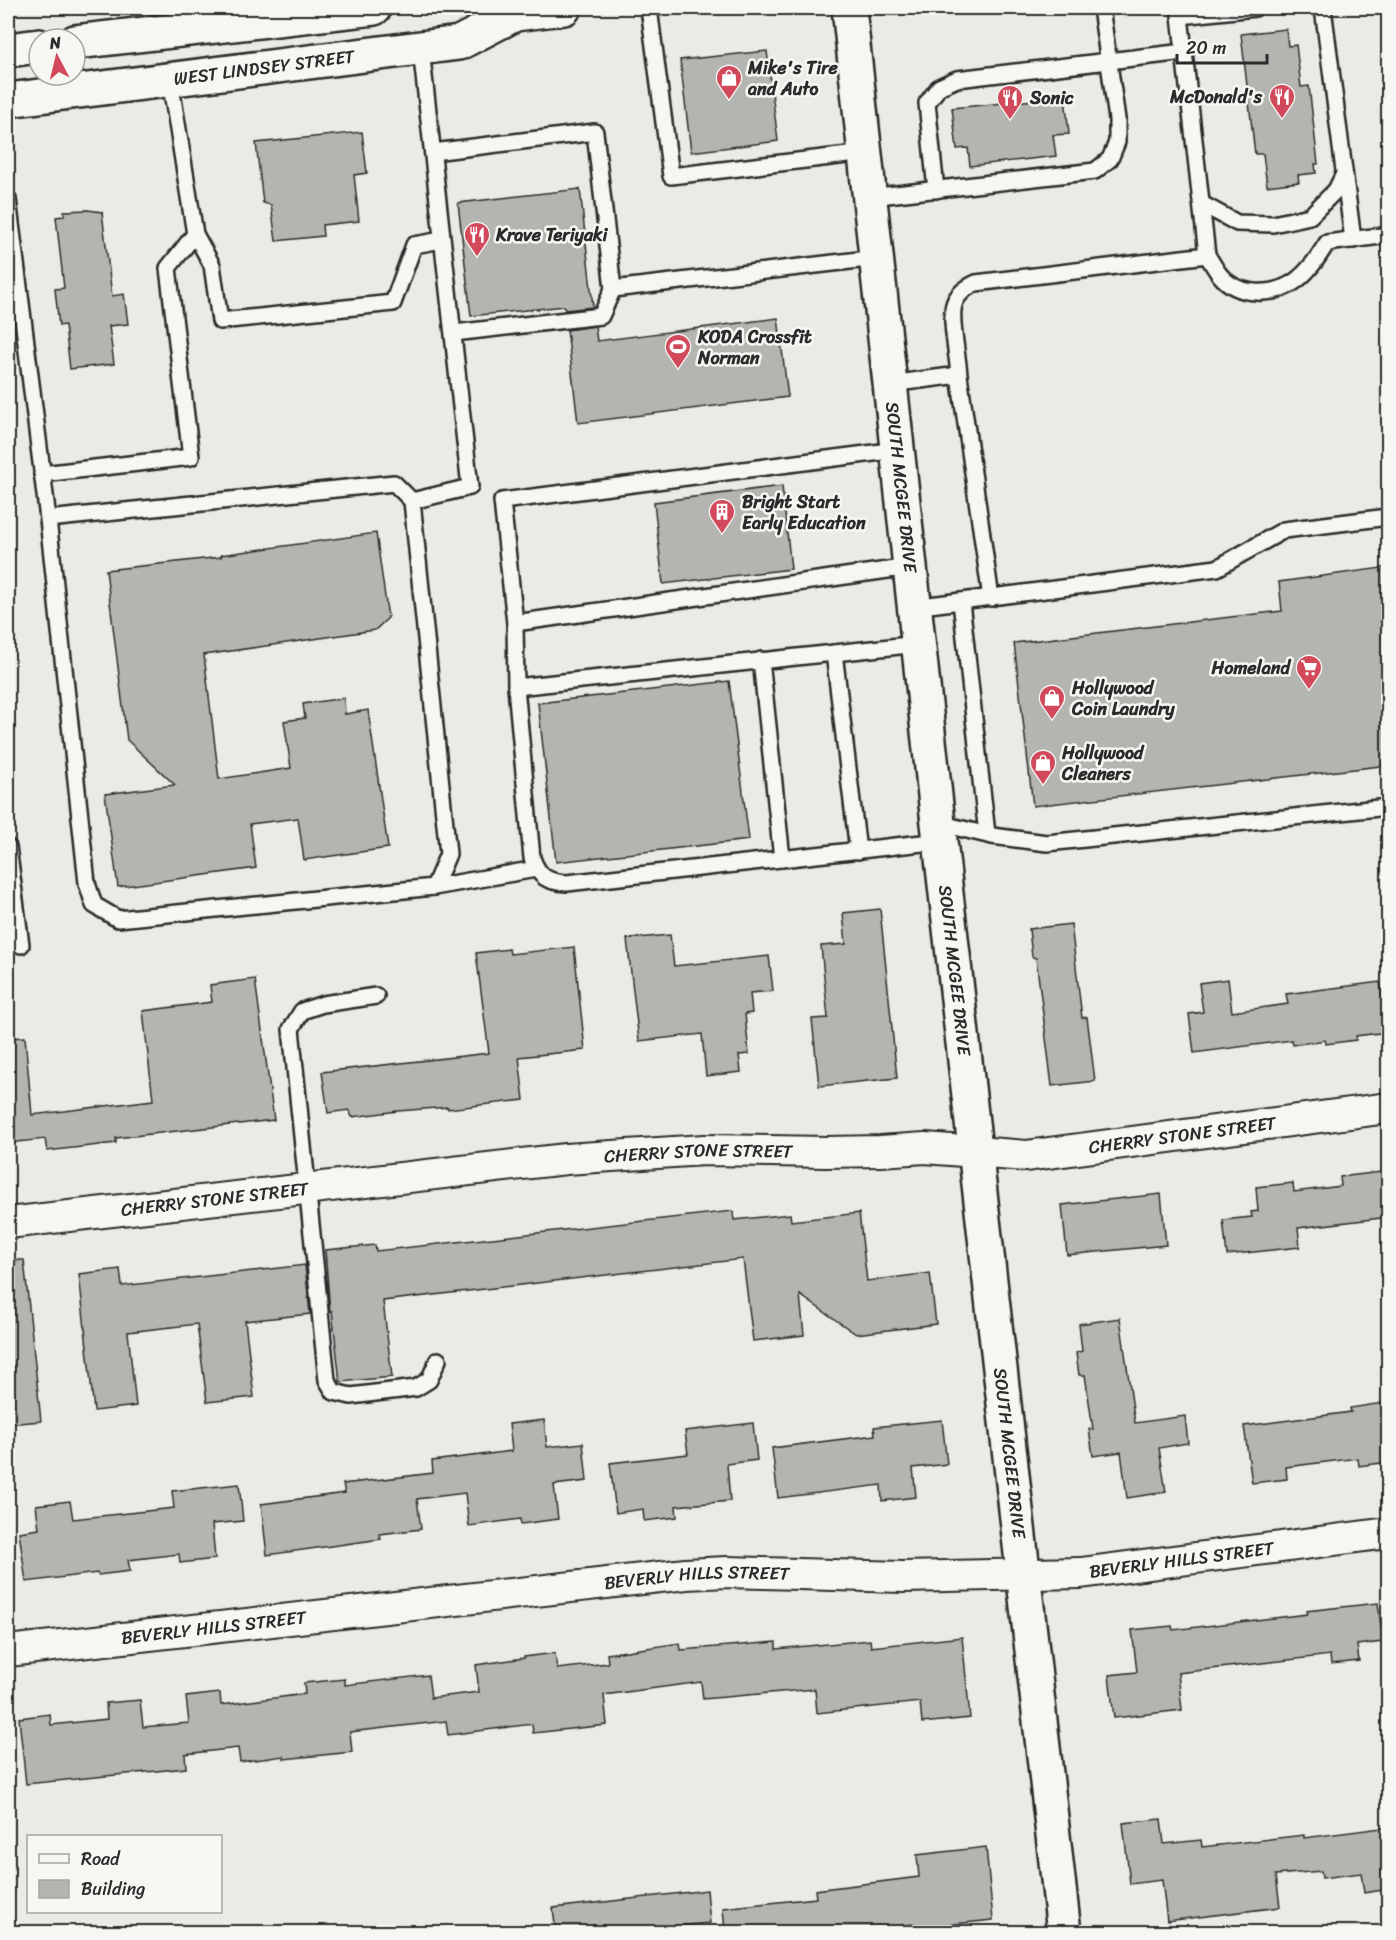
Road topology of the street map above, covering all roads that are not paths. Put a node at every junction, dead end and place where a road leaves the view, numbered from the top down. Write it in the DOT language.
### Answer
graph roads {
  1 [pos="374,8"];
  2 [pos="649,8"];
  3 [pos="849,8"];
  4 [pos="1101,8"];
  5 [pos="1255,8"];
  6 [pos="1323,8"];
  7 [pos="530,9"];
  8 [pos="87,41"];
  9 [pos="27,48"];
  10 [pos="421,49"];
  11 [pos="8,50"];
  12 [pos="1184,52"];
  13 [pos="1108,62"];
  14 [pos="170,80"];
  15 [pos="87,83"];
  16 [pos="54,87"];
  17 [pos="8,100"];
  18 [pos="433,152"];
  19 [pos="865,153"];
  20 [pos="1344,172"];
  21 [pos="936,190"];
  22 [pos="870,197"];
  23 [pos="8,199"];
  24 [pos="1202,204"];
  25 [pos="195,234"];
  26 [pos="1389,235"];
  27 [pos="442,240"];
  28 [pos="1353,240"];
  29 [pos="1207,255"];
  30 [pos="876,258"];
  31 [pos="613,289"];
  32 [pos="454,333"];
  33 [pos="959,375"];
  34 [pos="890,384"];
  35 [pos="897,450"];
  36 [pos="42,474"];
  37 [pos="412,501"];
  38 [pos="1389,517"];
  39 [pos="48,519"];
  40 [pos="909,567"];
  41 [pos="991,598"];
  42 [pos="961,602"];
  43 [pos="914,608"];
  44 [pos="515,623"];
  45 [pos="918,644"];
  46 [pos="834,653"];
  47 [pos="761,660"];
  48 [pos="516,687"];
  49 [pos="1389,807"];
  50 [pos="939,832"];
  51 [pos="987,834"];
  52 [pos="8,847"];
  53 [pos="858,851"];
  54 [pos="782,859"];
  55 [pos="536,868"];
  56 [pos="434,887"];
  57 [pos="21,945"];
  58 [pos="376,996"];
  59 [pos="1389,1108"];
  60 [pos="975,1151"];
  61 [pos="307,1189"];
  62 [pos="8,1223"];
  63 [pos="438,1360"];
  64 [pos="1389,1533"];
  65 [pos="1023,1575"];
  66 [pos="8,1651"];
  67 [pos="1064,1932"];
  1 -- 8 [label="street"];
  2 -- 19 [label="lane"];
  3 -- 19 [label="street, SOUTH MCGEE DRIVE"];
  4 -- 13 [label="lane"];
  5 -- 12 [label="lane"];
  6 -- 20 [label="lane"];
  7 -- 10 [label="street, WEST LINDSEY STREET"];
  9 -- 11 [label="street"];
  10 -- 14 [label="street, WEST LINDSEY STREET"];
  10 -- 18 [label="lane"];
  12 -- 13 [label="lane"];
  12 -- 24 [label="lane"];
  13 -- 21 [label="lane"];
  13 -- 21 [label="lane"];
  14 -- 15 [label="street, WEST LINDSEY STREET"];
  14 -- 25 [label="lane"];
  16 -- 17 [label="street, WEST LINDSEY STREET"];
  18 -- 27 [label="lane"];
  18 -- 31 [label="lane"];
  19 -- 22 [label="street, SOUTH MCGEE DRIVE"];
  20 -- 24 [label="lane"];
  20 -- 28 [label="lane"];
  21 -- 22 [label="lane"];
  22 -- 30 [label="street, SOUTH MCGEE DRIVE"];
  23 -- 36 [label="lane"];
  24 -- 29 [label="lane"];
  25 -- 27 [label="lane"];
  25 -- 36 [label="lane"];
  26 -- 28 [label="lane"];
  27 -- 32 [label="lane"];
  28 -- 29 [label="lane"];
  29 -- 33 [label="lane"];
  30 -- 31 [label="lane"];
  30 -- 34 [label="street, SOUTH MCGEE DRIVE"];
  31 -- 32 [label="lane"];
  32 -- 37 [label="lane"];
  33 -- 34 [label="lane"];
  33 -- 41 [label="lane"];
  34 -- 35 [label="street, SOUTH MCGEE DRIVE"];
  35 -- 40 [label="street, SOUTH MCGEE DRIVE"];
  35 -- 44 [label="lane"];
  36 -- 39 [label="lane"];
  37 -- 39 [label="lane"];
  37 -- 56 [label="lane"];
  38 -- 41 [label="lane"];
  39 -- 56 [label="lane"];
  40 -- 43 [label="street, SOUTH MCGEE DRIVE"];
  40 -- 44 [label="lane"];
  41 -- 42 [label="lane"];
  42 -- 43 [label="lane"];
  42 -- 51 [label="lane"];
  43 -- 45 [label="street, SOUTH MCGEE DRIVE"];
  44 -- 48 [label="lane"];
  45 -- 46 [label="lane"];
  45 -- 50 [label="street, SOUTH MCGEE DRIVE"];
  46 -- 47 [label="lane"];
  46 -- 53 [label="lane"];
  47 -- 48 [label="lane"];
  47 -- 54 [label="lane"];
  48 -- 55 [label="lane"];
  49 -- 51 [label="lane"];
  50 -- 51 [label="lane"];
  50 -- 53 [label="lane"];
  50 -- 60 [label="street, SOUTH MCGEE DRIVE"];
  52 -- 57 [label="lane"];
  53 -- 54 [label="lane"];
  54 -- 55 [label="lane"];
  55 -- 56 [label="lane"];
  58 -- 61 [label="lane"];
  59 -- 60 [label="street, CHERRY STONE STREET"];
  60 -- 61 [label="street, CHERRY STONE STREET"];
  60 -- 65 [label="street, SOUTH MCGEE DRIVE"];
  61 -- 62 [label="street, CHERRY STONE STREET"];
  61 -- 63 [label="lane"];
  64 -- 65 [label="street, BEVERLY HILLS STREET"];
  65 -- 66 [label="street, BEVERLY HILLS STREET"];
  65 -- 67 [label="street, SOUTH MCGEE DRIVE"];
}
